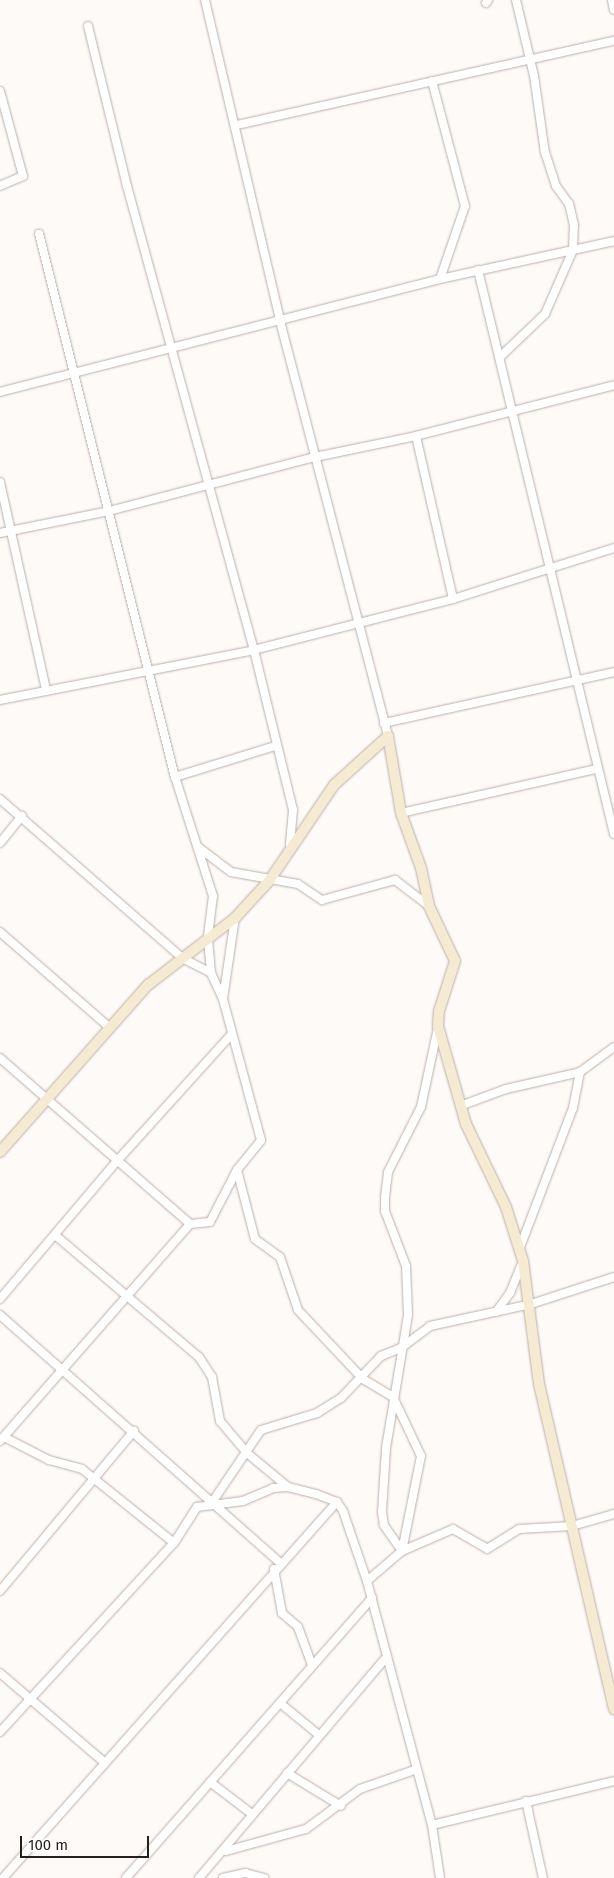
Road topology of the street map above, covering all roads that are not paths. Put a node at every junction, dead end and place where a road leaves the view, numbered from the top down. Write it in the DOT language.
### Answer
graph roads {
  1 [pos="205,0"];
  2 [pos="516,0"];
  3 [pos="612,0"];
  4 [pos="614,10"];
  5 [pos="88,26"];
  6 [pos="614,41"];
  7 [pos="530,59"];
  8 [pos="432,81"];
  9 [pos="0,91"];
  10 [pos="237,125"];
  11 [pos="0,186"];
  12 [pos="38,234"];
  13 [pos="614,241"];
  14 [pos="573,250"];
  15 [pos="478,270"];
  16 [pos="440,279"];
  17 [pos="280,321"];
  18 [pos="172,350"];
  19 [pos="500,357"];
  20 [pos="73,374"];
  21 [pos="614,385"];
  22 [pos="0,392"];
  23 [pos="513,410"];
  24 [pos="416,436"];
  25 [pos="315,457"];
  26 [pos="0,482"];
  27 [pos="210,484"];
  28 [pos="109,511"];
  29 [pos="12,530"];
  30 [pos="0,533"];
  31 [pos="614,548"];
  32 [pos="551,569"];
  33 [pos="453,599"];
  34 [pos="358,621"];
  35 [pos="254,650"];
  36 [pos="150,671"];
  37 [pos="614,672"];
  38 [pos="577,678"];
  39 [pos="46,690"];
  40 [pos="0,700"];
  41 [pos="384,723"];
  42 [pos="388,736"];
  43 [pos="276,746"];
  44 [pos="597,769"];
  45 [pos="175,777"];
  46 [pos="0,799"];
  47 [pos="401,813"];
  48 [pos="22,816"];
  49 [pos="614,834"];
  50 [pos="0,844"];
  51 [pos="290,845"];
  52 [pos="198,847"];
  53 [pos="269,881"];
  54 [pos="429,906"];
  55 [pos="235,918"];
  56 [pos="0,932"];
  57 [pos="208,936"];
  58 [pos="182,958"];
  59 [pos="211,973"];
  60 [pos="223,999"];
  61 [pos="438,1026"];
  62 [pos="109,1027"];
  63 [pos="230,1036"];
  64 [pos="614,1047"];
  65 [pos="0,1058"];
  66 [pos="580,1072"];
  67 [pos="47,1099"];
  68 [pos="460,1106"];
  69 [pos="0,1152"];
  70 [pos="116,1161"];
  71 [pos="237,1170"];
  72 [pos="190,1224"];
  73 [pos="55,1235"];
  74 [pos="519,1250"];
  75 [pos="523,1261"];
  76 [pos="614,1277"];
  77 [pos="127,1297"];
  78 [pos="0,1299"];
  79 [pos="531,1304"];
  80 [pos="496,1312"];
  81 [pos="0,1315"];
  82 [pos="401,1348"];
  83 [pos="65,1369"];
  84 [pos="362,1379"];
  85 [pos="392,1397"];
  86 [pos="134,1431"];
  87 [pos="2,1439"];
  88 [pos="247,1453"];
  89 [pos="96,1479"];
  90 [pos="288,1487"];
  91 [pos="336,1502"];
  92 [pos="211,1504"];
  93 [pos="614,1514"];
  94 [pos="572,1526"];
  95 [pos="174,1542"];
  96 [pos="402,1551"];
  97 [pos="277,1566"];
  98 [pos="367,1581"];
  99 [pos="0,1591"];
  100 [pos="372,1598"];
  101 [pos="385,1659"];
  102 [pos="312,1665"];
  103 [pos="0,1673"];
  104 [pos="29,1699"];
  105 [pos="280,1703"];
  106 [pos="614,1709"];
  107 [pos="0,1732"];
  108 [pos="319,1735"];
  109 [pos="104,1762"];
  110 [pos="417,1770"];
  111 [pos="287,1773"];
  112 [pos="614,1781"];
  113 [pos="210,1782"];
  114 [pos="526,1801"];
  115 [pos="341,1806"];
  116 [pos="252,1814"];
  117 [pos="432,1825"];
  118 [pos="226,1851"];
  119 [pos="3,1878"];
  120 [pos="126,1878"];
  121 [pos="199,1878"];
  122 [pos="224,1878"];
  123 [pos="264,1878"];
  124 [pos="440,1878"];
  125 [pos="543,1878"];
  1 -- 10 [label="street"];
  2 -- 7 [label="street"];
  3 -- 4 [label="street"];
  5 -- 18 [label="street"];
  6 -- 7 [label="street"];
  7 -- 8 [label="street"];
  7 -- 14 [label="street"];
  8 -- 10 [label="street"];
  8 -- 16 [label="street"];
  9 -- 11 [label="street"];
  10 -- 17 [label="street"];
  12 -- 20 [label="street"];
  13 -- 14 [label="street"];
  14 -- 15 [label="street"];
  14 -- 19 [label="street"];
  15 -- 16 [label="street"];
  15 -- 19 [label="street"];
  16 -- 17 [label="street"];
  17 -- 18 [label="street"];
  17 -- 25 [label="street"];
  18 -- 20 [label="street"];
  18 -- 27 [label="street"];
  19 -- 23 [label="street"];
  20 -- 22 [label="street"];
  20 -- 28 [label="street"];
  21 -- 23 [label="street"];
  23 -- 24 [label="street"];
  23 -- 32 [label="street"];
  24 -- 25 [label="street"];
  24 -- 33 [label="street"];
  25 -- 27 [label="street"];
  25 -- 34 [label="street"];
  26 -- 29 [label="street"];
  27 -- 28 [label="street"];
  27 -- 35 [label="street"];
  28 -- 29 [label="street"];
  28 -- 36 [label="street"];
  29 -- 30 [label="street"];
  29 -- 39 [label="street"];
  31 -- 32 [label="street"];
  32 -- 33 [label="street"];
  32 -- 38 [label="street"];
  33 -- 34 [label="street"];
  34 -- 35 [label="street"];
  34 -- 41 [label="street"];
  35 -- 36 [label="street"];
  35 -- 43 [label="street"];
  36 -- 39 [label="street"];
  36 -- 45 [label="street"];
  37 -- 38 [label="street"];
  38 -- 41 [label="street"];
  38 -- 44 [label="street"];
  39 -- 40 [label="street"];
  41 -- 42 [label="street"];
  42 -- 47 [label="street"];
  42 -- 51 [label="street"];
  43 -- 45 [label="street"];
  43 -- 51 [label="street"];
  44 -- 47 [label="street"];
  44 -- 49 [label="street"];
  45 -- 52 [label="street"];
  46 -- 48 [label="street"];
  47 -- 54 [label="street"];
  48 -- 50 [label="street"];
  48 -- 58 [label="street"];
  51 -- 53 [label="street"];
  52 -- 53 [label="street"];
  52 -- 57 [label="street"];
  53 -- 54 [label="street"];
  53 -- 55 [label="street"];
  54 -- 61 [label="street"];
  55 -- 57 [label="street"];
  55 -- 60 [label="street"];
  56 -- 62 [label="street"];
  57 -- 58 [label="street"];
  57 -- 59 [label="street"];
  58 -- 59 [label="street"];
  58 -- 62 [label="street"];
  59 -- 60 [label="street"];
  60 -- 63 [label="street"];
  61 -- 68 [label="street"];
  61 -- 82 [label="street"];
  62 -- 67 [label="street"];
  63 -- 70 [label="street"];
  63 -- 71 [label="street"];
  64 -- 66 [label="street"];
  65 -- 67 [label="street"];
  66 -- 68 [label="street"];
  66 -- 74 [label="street"];
  67 -- 69 [label="street"];
  67 -- 70 [label="street"];
  68 -- 74 [label="street"];
  70 -- 72 [label="street"];
  70 -- 73 [label="street"];
  71 -- 72 [label="street"];
  71 -- 84 [label="street"];
  72 -- 77 [label="street"];
  73 -- 77 [label="street"];
  73 -- 78 [label="street"];
  74 -- 75 [label="street"];
  75 -- 79 [label="street"];
  75 -- 80 [label="street"];
  76 -- 79 [label="street"];
  77 -- 83 [label="street"];
  77 -- 88 [label="street"];
  79 -- 80 [label="street"];
  79 -- 94 [label="street"];
  80 -- 82 [label="street"];
  81 -- 83 [label="street"];
  82 -- 84 [label="street"];
  82 -- 85 [label="street"];
  83 -- 86 [label="street"];
  83 -- 87 [label="street"];
  84 -- 85 [label="street"];
  84 -- 88 [label="street"];
  85 -- 96 [label="street"];
  85 -- 96 [label="street"];
  86 -- 89 [label="street"];
  86 -- 92 [label="street"];
  87 -- 89 [label="street"];
  88 -- 90 [label="street"];
  88 -- 92 [label="street"];
  89 -- 95 [label="street"];
  89 -- 99 [label="street"];
  90 -- 91 [label="street"];
  90 -- 92 [label="street"];
  91 -- 97 [label="street"];
  91 -- 98 [label="street"];
  92 -- 95 [label="street"];
  92 -- 97 [label="street"];
  93 -- 94 [label="street"];
  94 -- 96 [label="street"];
  94 -- 106 [label="street"];
  95 -- 104 [label="street"];
  96 -- 98 [label="street"];
  97 -- 102 [label="street"];
  97 -- 109 [label="street"];
  98 -- 100 [label="street"];
  100 -- 101 [label="street"];
  100 -- 102 [label="street"];
  101 -- 108 [label="street"];
  101 -- 110 [label="street"];
  102 -- 105 [label="street"];
  103 -- 104 [label="street"];
  104 -- 107 [label="street"];
  104 -- 109 [label="street"];
  105 -- 108 [label="street"];
  105 -- 113 [label="street"];
  108 -- 111 [label="street"];
  109 -- 119 [label="street"];
  110 -- 115 [label="street"];
  110 -- 117 [label="street"];
  111 -- 115 [label="street"];
  111 -- 116 [label="street"];
  112 -- 114 [label="street"];
  113 -- 116 [label="street"];
  113 -- 120 [label="street"];
  114 -- 117 [label="street"];
  114 -- 125 [label="street"];
  115 -- 118 [label="street"];
  116 -- 118 [label="street"];
  117 -- 124 [label="street"];
  118 -- 121 [label="street"];
  122 -- 123 [label="street"];
}
